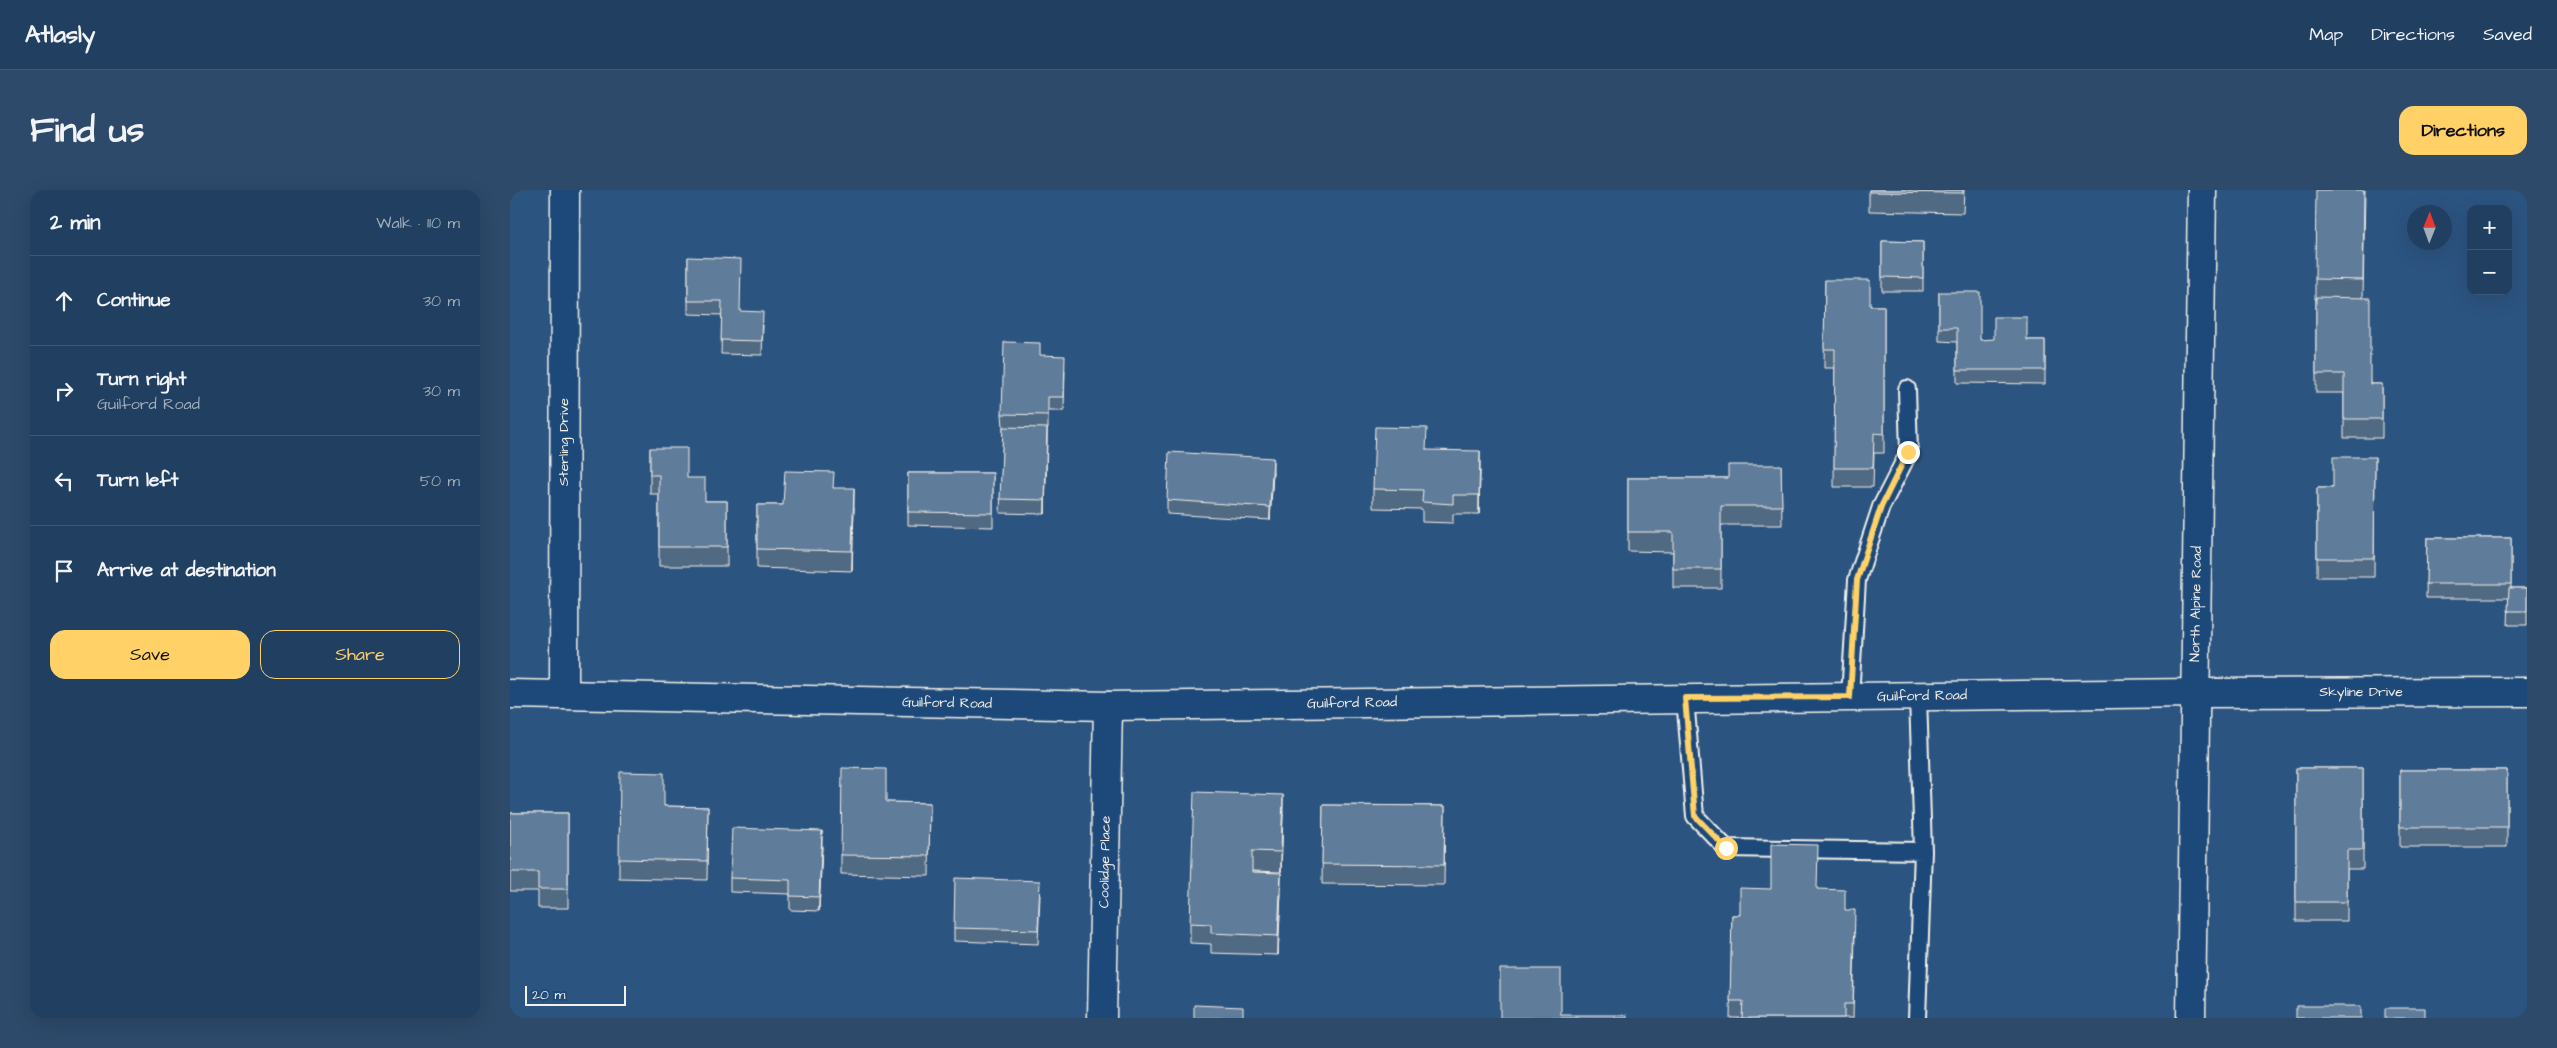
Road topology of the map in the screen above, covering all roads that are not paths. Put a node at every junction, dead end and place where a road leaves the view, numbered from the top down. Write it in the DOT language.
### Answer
graph roads {
  1 [pos="565,190"];
  2 [pos="2202,190"];
  3 [pos="1908,389"];
  4 [pos="2195,692"];
  5 [pos="2527,692"];
  6 [pos="510,694"];
  7 [pos="564,694"];
  8 [pos="1918,696"];
  9 [pos="1850,697"];
  10 [pos="1685,698"];
  11 [pos="1108,706"];
  12 [pos="1923,851"];
  13 [pos="1102,1018"];
  14 [pos="1917,1018"];
  15 [pos="2191,1018"];
  1 -- 7 [label="street, Sterling Drive"];
  2 -- 4 [label="street, North Alpine Road"];
  3 -- 9 [label="lane"];
  4 -- 5 [label="street, Skyline Drive"];
  4 -- 8 [label="street, Guilford Road"];
  4 -- 15 [label="street, North Alpine Road"];
  6 -- 7 [label="street, Guilford Road"];
  7 -- 11 [label="street, Guilford Road"];
  8 -- 9 [label="street, Guilford Road"];
  8 -- 12 [label="lane"];
  9 -- 10 [label="street, Guilford Road"];
  10 -- 11 [label="street, Guilford Road"];
  10 -- 12 [label="lane"];
  11 -- 13 [label="street, Coolidge Place"];
  12 -- 14 [label="lane"];
}
